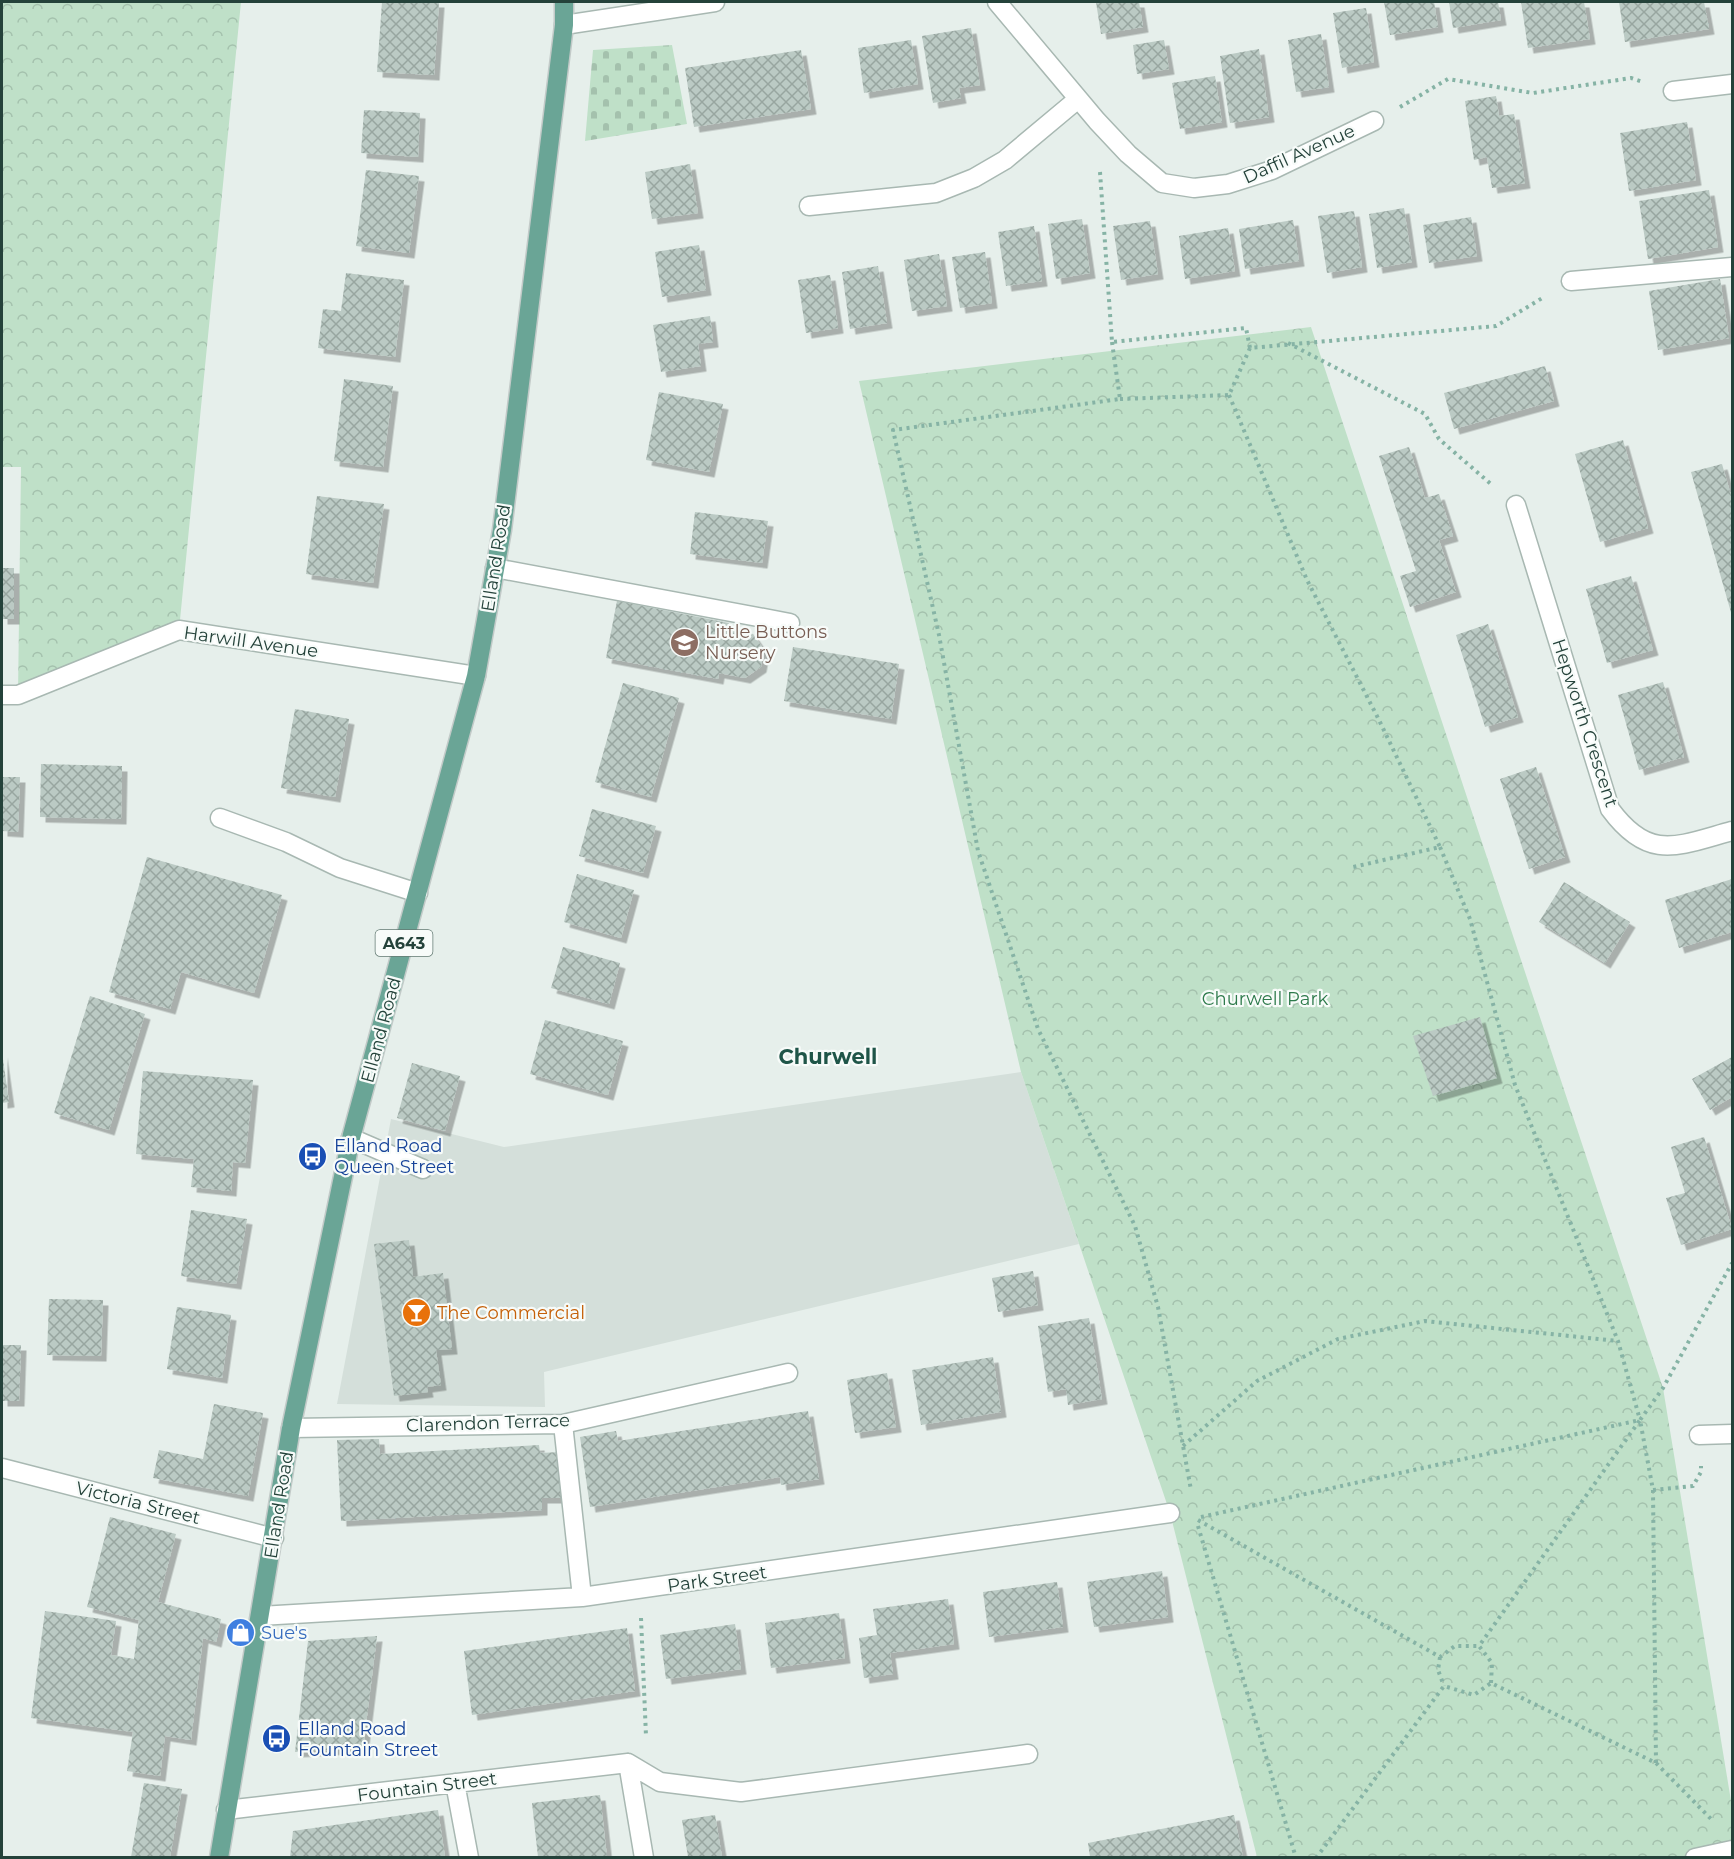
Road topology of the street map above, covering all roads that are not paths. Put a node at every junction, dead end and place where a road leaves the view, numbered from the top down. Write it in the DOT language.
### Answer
graph roads {
  1 [pos="564,2"];
  2 [pos="716,2"];
  3 [pos="997,2"];
  4 [pos="564,25"];
  5 [pos="1732,84"];
  6 [pos="1673,91"];
  7 [pos="1078,99"];
  8 [pos="1374,121"];
  9 [pos="809,206"];
  10 [pos="1732,267"];
  11 [pos="1571,281"];
  12 [pos="1515,505"];
  13 [pos="495,568"];
  14 [pos="790,623"];
  15 [pos="476,676"];
  16 [pos="2,695"];
  17 [pos="220,818"];
  18 [pos="1732,831"];
  19 [pos="418,893"];
  20 [pos="351,1138"];
  21 [pos="423,1169"];
  22 [pos="788,1372"];
  23 [pos="562,1424"];
  24 [pos="291,1428"];
  25 [pos="1732,1434"];
  26 [pos="1699,1435"];
  27 [pos="2,1468"];
  28 [pos="1170,1514"];
  29 [pos="274,1538"];
  30 [pos="582,1597"];
  31 [pos="260,1617"];
  32 [pos="1028,1754"];
  33 [pos="628,1763"];
  34 [pos="455,1783"];
  35 [pos="226,1810"];
  36 [pos="1732,1850"];
  37 [pos="219,1857"];
  38 [pos="469,1857"];
  39 [pos="644,1857"];
  40 [pos="1695,1857"];
  1 -- 4 [label="main road, A643"];
  2 -- 4 [label="street"];
  3 -- 7 [label="street, Daffil Avenue"];
  4 -- 13 [label="main road, Elland Road / A643"];
  5 -- 6 [label="street"];
  7 -- 8 [label="street, Daffil Avenue"];
  7 -- 9 [label="street"];
  10 -- 11 [label="street"];
  12 -- 18 [label="street, Hepworth Crescent"];
  13 -- 14 [label="street"];
  13 -- 15 [label="main road, Elland Road / A643"];
  15 -- 16 [label="street, Harwill Avenue"];
  15 -- 19 [label="main road, Elland Road / A643"];
  17 -- 19 [label="street"];
  19 -- 20 [label="main road, Elland Road / A643"];
  20 -- 21 [label="street"];
  20 -- 24 [label="main road, Elland Road / A643"];
  22 -- 23 [label="street, Clarendon Terrace"];
  23 -- 24 [label="street, Clarendon Terrace"];
  23 -- 30 [label="street"];
  24 -- 29 [label="main road, Elland Road / A643"];
  25 -- 26 [label="street"];
  27 -- 29 [label="street, Victoria Street"];
  28 -- 30 [label="street, Park Street"];
  29 -- 31 [label="main road, Elland Road / A643"];
  30 -- 31 [label="street, Park Street"];
  31 -- 35 [label="main road, Elland Road / A643"];
  32 -- 33 [label="street"];
  33 -- 34 [label="street, Fountain Street"];
  33 -- 39 [label="street"];
  34 -- 35 [label="street, Fountain Street"];
  34 -- 38 [label="street"];
  35 -- 37 [label="main road, Elland Road / A643"];
  36 -- 40 [label="street"];
}
